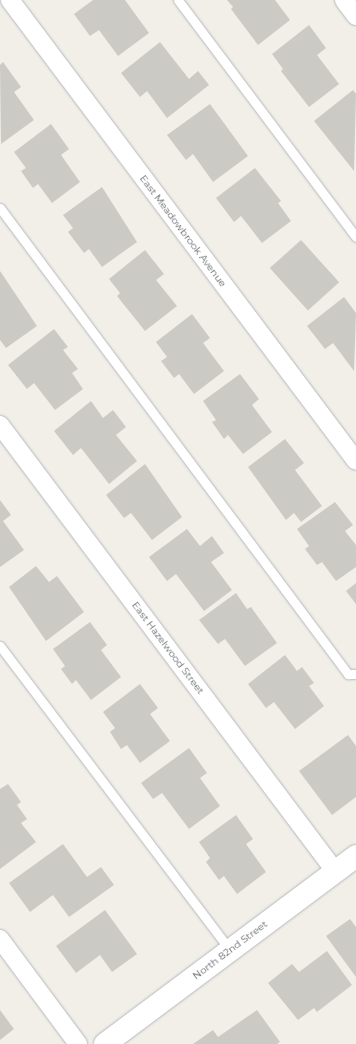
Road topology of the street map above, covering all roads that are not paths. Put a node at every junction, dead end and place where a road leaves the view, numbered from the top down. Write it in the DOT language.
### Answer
graph roads {
  1 [pos="10,0"];
  2 [pos="178,0"];
  3 [pos="344,0"];
  4 [pos="356,16"];
  5 [pos="0,208"];
  6 [pos="356,237"];
  7 [pos="0,425"];
  8 [pos="356,461"];
  9 [pos="0,646"];
  10 [pos="356,674"];
  11 [pos="356,856"];
  12 [pos="335,871"];
  13 [pos="0,939"];
  14 [pos="230,950"];
  15 [pos="78,1044"];
  16 [pos="105,1044"];
  1 -- 8 [label="street, East Meadowbrook Avenue"];
  2 -- 6 [label="lane"];
  3 -- 4 [label="street"];
  5 -- 10 [label="lane"];
  7 -- 12 [label="street, East Hazelwood Street"];
  9 -- 14 [label="lane"];
  11 -- 12 [label="street, North 82nd Street"];
  12 -- 14 [label="street, North 82nd Street"];
  13 -- 15 [label="street"];
  14 -- 16 [label="street, North 82nd Street"];
}
